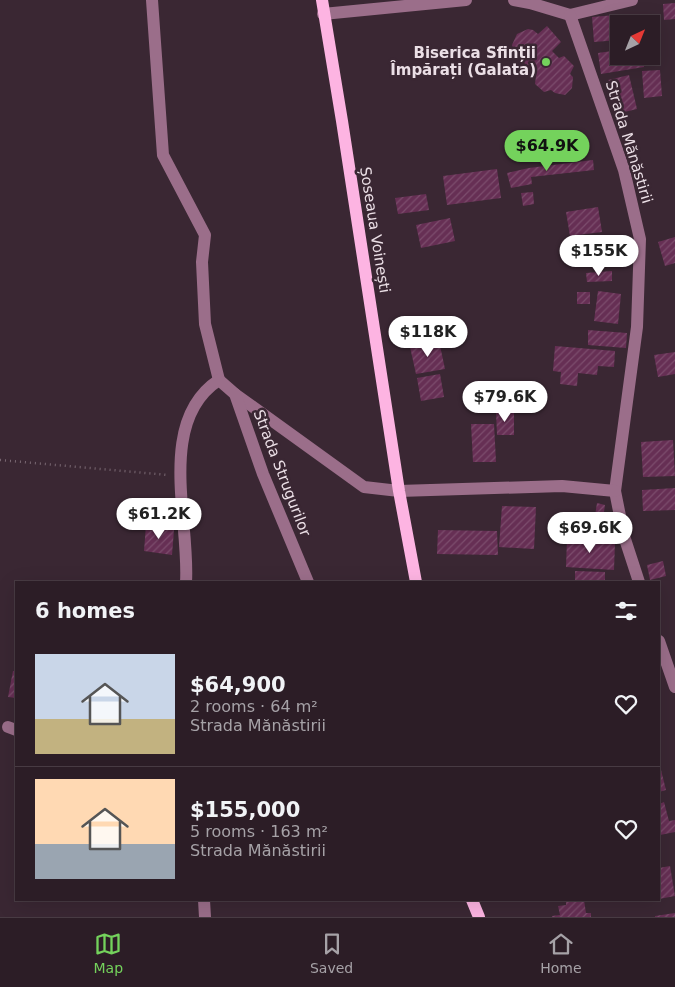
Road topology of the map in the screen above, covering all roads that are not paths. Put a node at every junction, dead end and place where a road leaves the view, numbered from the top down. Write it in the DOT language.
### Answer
graph roads {
  1 [pos="152,0"];
  2 [pos="322,0"];
  3 [pos="466,0"];
  4 [pos="514,0"];
  5 [pos="632,0"];
  6 [pos="323,14"];
  7 [pos="570,15"];
  8 [pos="219,380"];
  9 [pos="235,394"];
  10 [pos="399,491"];
  11 [pos="615,491"];
  12 [pos="186,581"];
  13 [pos="308,581"];
  14 [pos="416,581"];
  15 [pos="639,581"];
  16 [pos="660,644"];
  17 [pos="675,687"];
  18 [pos="204,901"];
  19 [pos="472,901"];
  20 [pos="205,917"];
  21 [pos="479,917"];
  1 -- 8 [label="street"];
  2 -- 6 [label="main road, Șoseaua Voinești"];
  3 -- 6 [label="street"];
  4 -- 7 [label="street"];
  5 -- 7 [label="street"];
  6 -- 10 [label="main road, Șoseaua Voinești"];
  7 -- 11 [label="street, Strada Mănăstirii"];
  8 -- 9 [label="street, Strada Strugurilor"];
  8 -- 12 [label="street"];
  9 -- 10 [label="street"];
  9 -- 13 [label="street, Strada Strugurilor"];
  10 -- 11 [label="street"];
  10 -- 14 [label="main road, Șoseaua Voinești"];
  11 -- 15 [label="street, Strada Mănăstirii"];
  16 -- 17 [label="street"];
  18 -- 20 [label="street"];
  19 -- 21 [label="main road"];
}
